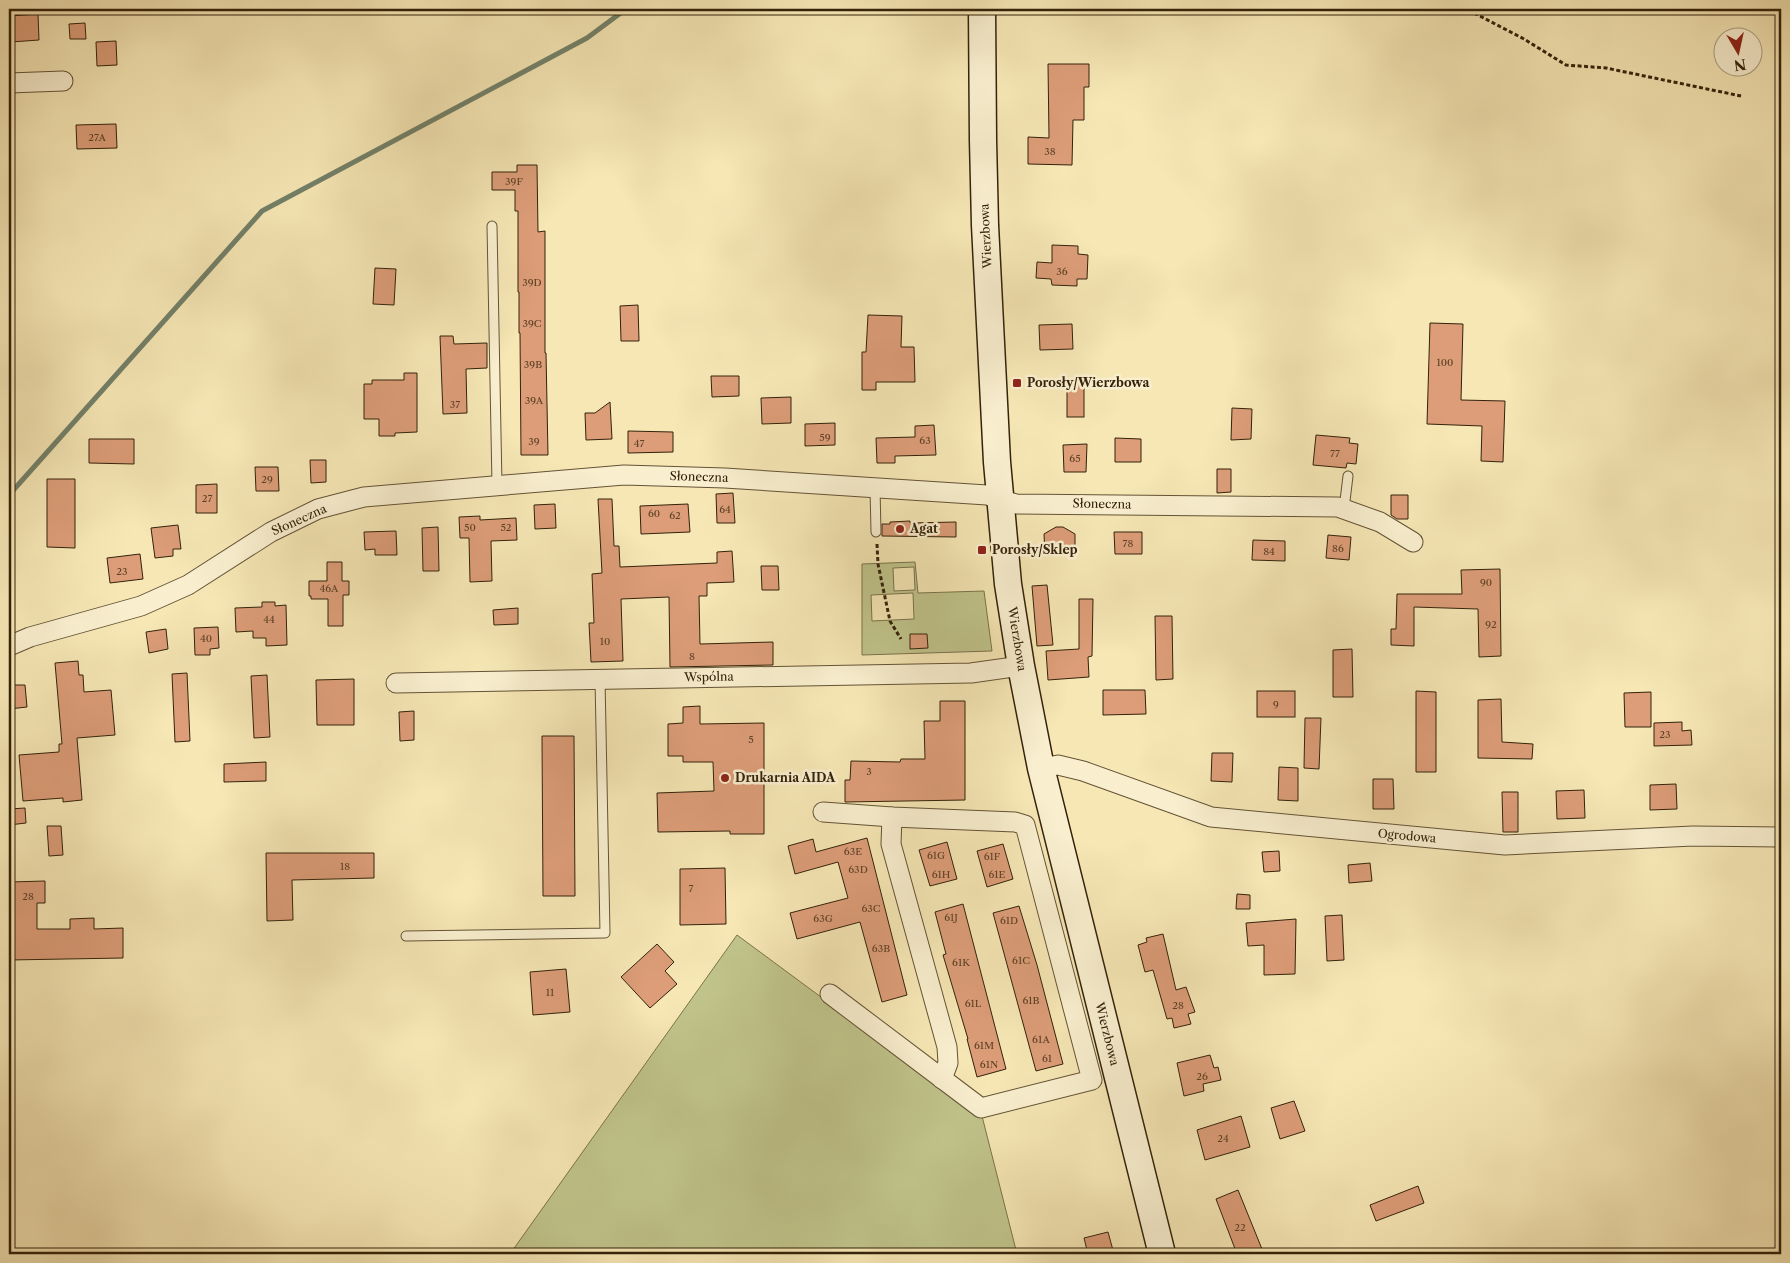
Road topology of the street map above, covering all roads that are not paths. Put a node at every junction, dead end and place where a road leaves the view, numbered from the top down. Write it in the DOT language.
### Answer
graph roads {
  1 [pos="982,9"];
  2 [pos="63,82"];
  3 [pos="9,83"];
  4 [pos="492,226"];
  5 [pos="1348,476"];
  6 [pos="497,485"];
  7 [pos="875,488"];
  8 [pos="1000,499"];
  9 [pos="1344,509"];
  10 [pos="876,532"];
  11 [pos="1413,542"];
  12 [pos="9,646"];
  13 [pos="1021,666"];
  14 [pos="600,678"];
  15 [pos="396,683"];
  16 [pos="1041,768"];
  17 [pos="823,812"];
  18 [pos="892,817"];
  19 [pos="1053,818"];
  20 [pos="1025,825"];
  21 [pos="1781,837"];
  22 [pos="406,936"];
  23 [pos="830,994"];
  24 [pos="1117,1074"];
  25 [pos="942,1079"];
  26 [pos="1092,1080"];
  27 [pos="1162,1254"];
  1 -- 8 [label="street, Wierzbowa"];
  2 -- 3 [label="street"];
  4 -- 6 [label="lane"];
  5 -- 9 [label="lane"];
  6 -- 7 [label="street, Słoneczna"];
  6 -- 12 [label="street, Słoneczna"];
  7 -- 8 [label="street, Słoneczna"];
  7 -- 10 [label="lane"];
  8 -- 9 [label="street, Słoneczna"];
  8 -- 13 [label="street, Wierzbowa"];
  9 -- 11 [label="street, Słoneczna"];
  13 -- 14 [label="street, Wspólna"];
  13 -- 16 [label="street, Wierzbowa"];
  14 -- 15 [label="street, Wspólna"];
  14 -- 22 [label="lane"];
  16 -- 19 [label="street, Wierzbowa"];
  16 -- 21 [label="street, Ogrodowa"];
  17 -- 18 [label="street"];
  18 -- 20 [label="street"];
  18 -- 25 [label="street"];
  19 -- 20 [label="street"];
  19 -- 24 [label="street, Wierzbowa"];
  20 -- 26 [label="street"];
  23 -- 25 [label="street"];
  24 -- 26 [label="street"];
  24 -- 27 [label="street, Wierzbowa"];
  25 -- 26 [label="street"];
}
